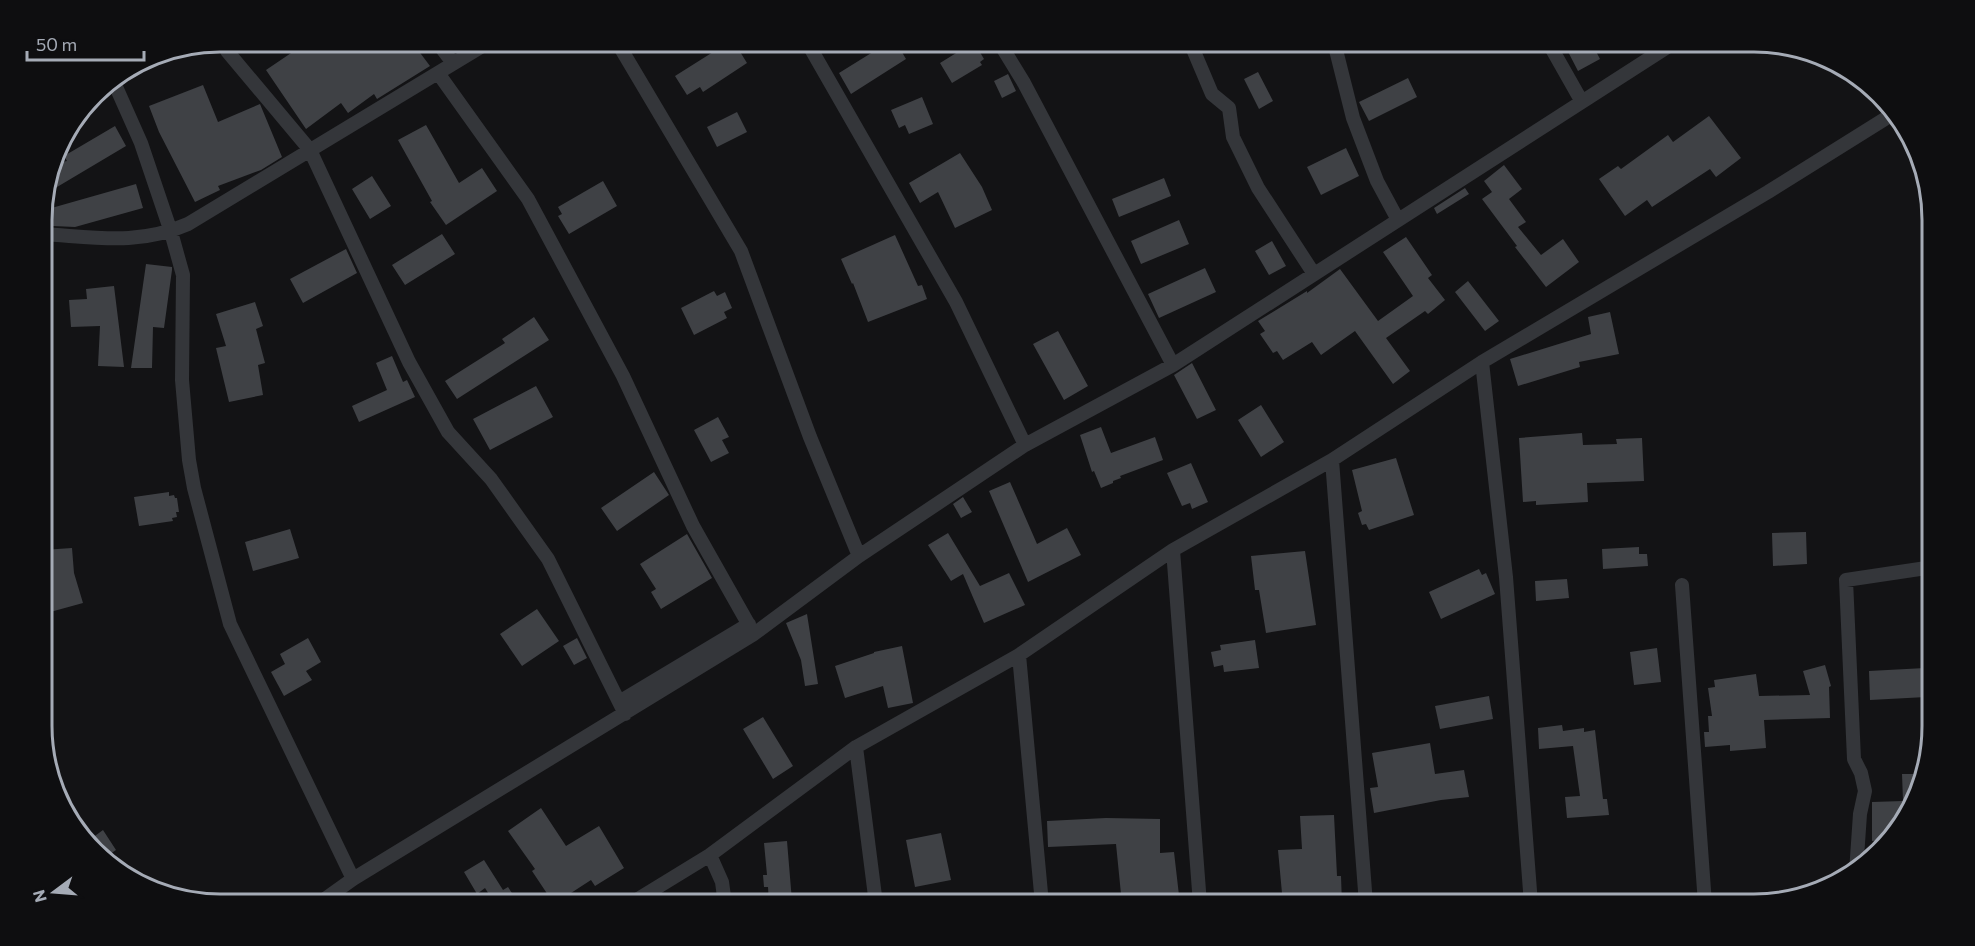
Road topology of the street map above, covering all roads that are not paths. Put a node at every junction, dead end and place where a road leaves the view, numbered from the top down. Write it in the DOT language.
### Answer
graph roads {
  1 [pos="1005,52"];
  2 [pos="1194,52"];
  3 [pos="1337,52"];
  4 [pos="1554,52"];
  5 [pos="1659,52"];
  6 [pos="229,53"];
  7 [pos="445,53"];
  8 [pos="470,53"];
  9 [pos="623,53"];
  10 [pos="813,53"];
  11 [pos="453,63"];
  12 [pos="438,73"];
  13 [pos="117,88"];
  14 [pos="1582,102"];
  15 [pos="1887,117"];
  16 [pos="310,150"];
  17 [pos="1398,220"];
  18 [pos="171,232"];
  19 [pos="53,235"];
  20 [pos="1314,274"];
  21 [pos="1482,362"];
  22 [pos="1173,364"];
  23 [pos="1025,445"];
  24 [pos="1332,460"];
  25 [pos="1173,550"];
  26 [pos="859,556"];
  27 [pos="1922,569"];
  28 [pos="1682,585"];
  29 [pos="752,629"];
  30 [pos="1019,655"];
  31 [pos="622,708"];
  32 [pos="856,747"];
  33 [pos="710,855"];
  34 [pos="1857,859"];
  35 [pos="353,879"];
  36 [pos="1041,893"];
  37 [pos="1199,893"];
  38 [pos="1365,893"];
  39 [pos="1531,893"];
  40 [pos="1704,893"];
  41 [pos="332,894"];
  42 [pos="647,894"];
  43 [pos="724,894"];
  44 [pos="875,894"];
  1 -- 22 [label="street"];
  2 -- 20 [label="street"];
  3 -- 17 [label="street"];
  4 -- 14 [label="street"];
  5 -- 14 [label="street"];
  6 -- 16 [label="street"];
  7 -- 11 [label="street"];
  8 -- 11 [label="street"];
  9 -- 26 [label="street"];
  10 -- 23 [label="street"];
  11 -- 12 [label="street"];
  12 -- 16 [label="street"];
  12 -- 29 [label="street"];
  13 -- 18 [label="street"];
  14 -- 17 [label="street"];
  15 -- 21 [label="street"];
  16 -- 18 [label="street"];
  16 -- 31 [label="street"];
  17 -- 20 [label="street"];
  18 -- 19 [label="street"];
  18 -- 35 [label="street"];
  20 -- 22 [label="street"];
  21 -- 24 [label="street"];
  21 -- 39 [label="street"];
  22 -- 23 [label="street"];
  23 -- 26 [label="street"];
  24 -- 25 [label="street"];
  24 -- 38 [label="street"];
  25 -- 30 [label="street"];
  25 -- 37 [label="street"];
  26 -- 29 [label="street"];
  27 -- 34 [label="street"];
  28 -- 40 [label="street"];
  29 -- 31 [label="street"];
  30 -- 32 [label="street"];
  30 -- 36 [label="street"];
  31 -- 35 [label="street"];
  32 -- 33 [label="street"];
  32 -- 44 [label="street"];
  33 -- 42 [label="street"];
  33 -- 43 [label="street"];
  35 -- 41 [label="street"];
}
